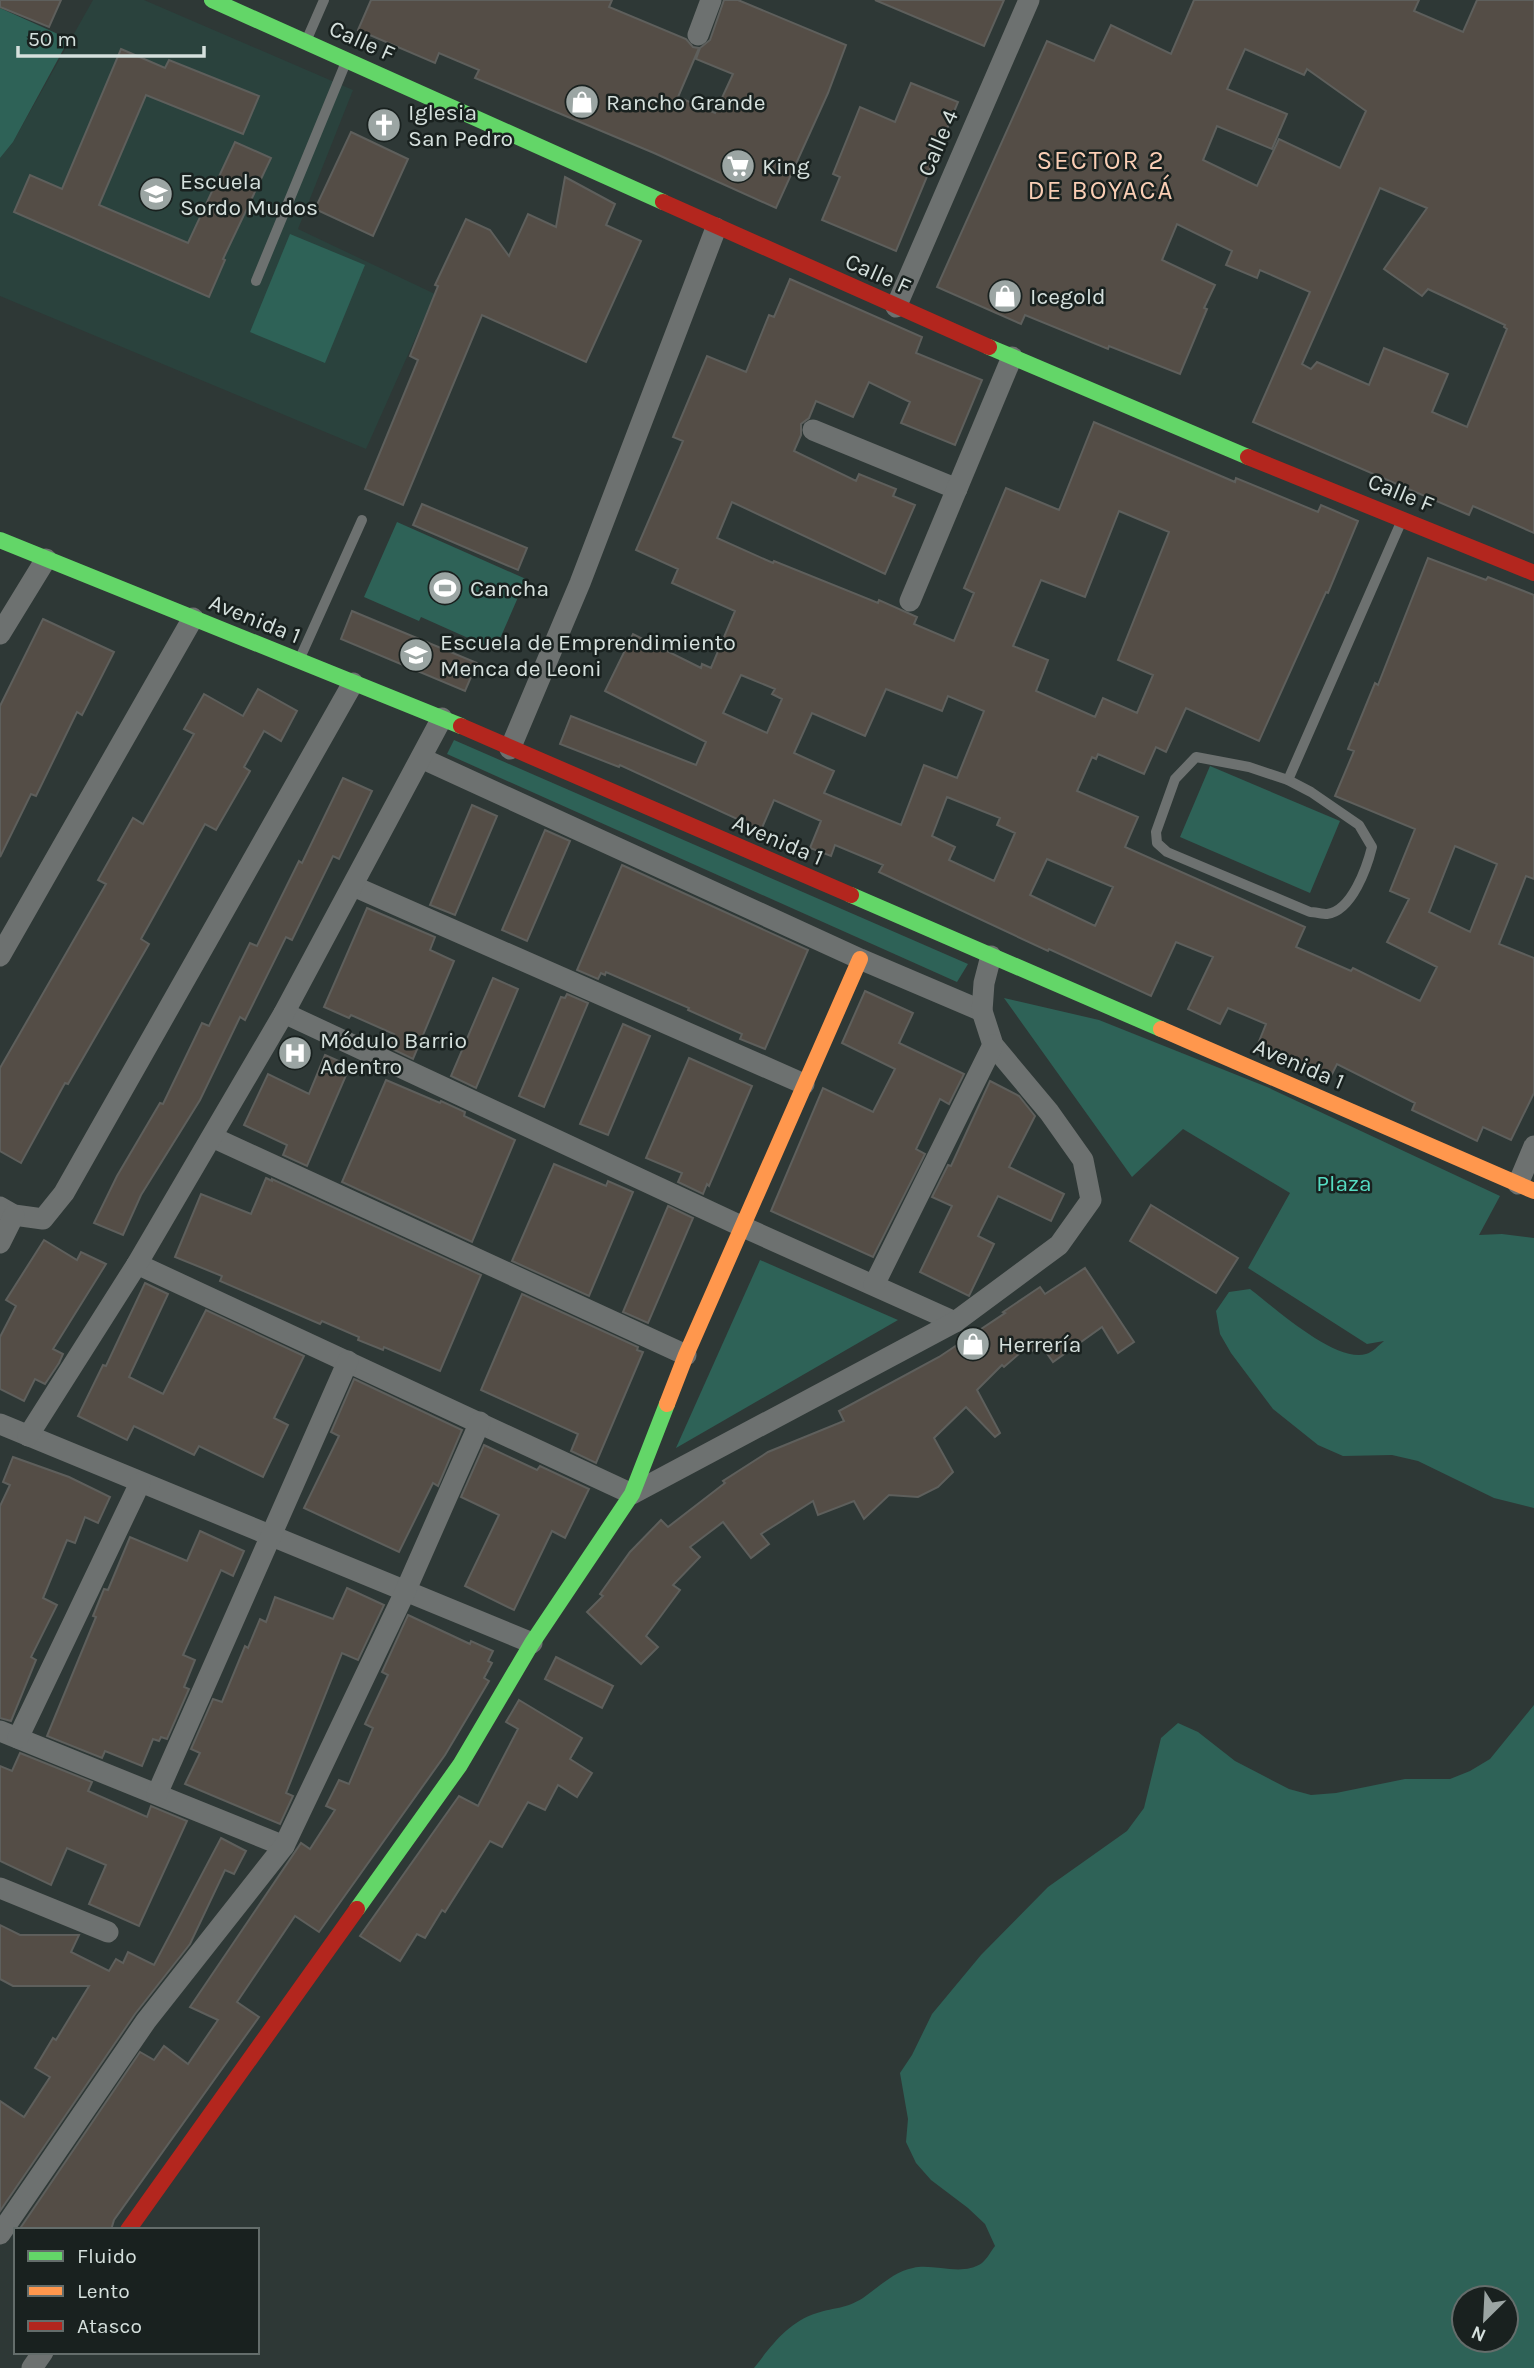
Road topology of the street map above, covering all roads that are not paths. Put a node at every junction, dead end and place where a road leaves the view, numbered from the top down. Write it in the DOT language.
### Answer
graph roads {
  1 [pos="212,0"];
  2 [pos="324,0"];
  3 [pos="711,0"];
  4 [pos="1029,0"];
  5 [pos="698,35"];
  6 [pos="306,41"];
  7 [pos="347,60"];
  8 [pos="716,228"];
  9 [pos="256,281"];
  10 [pos="895,307"];
  11 [pos="1012,357"];
  12 [pos="814,430"];
  13 [pos="957,489"];
  14 [pos="1403,519"];
  15 [pos="362,520"];
  16 [pos="0,540"];
  17 [pos="46,559"];
  18 [pos="1534,573"];
  19 [pos="910,601"];
  20 [pos="193,618"];
  21 [pos="0,634"];
  22 [pos="299,661"];
  23 [pos="353,683"];
  24 [pos="442,718"];
  25 [pos="510,749"];
  26 [pos="421,758"];
  27 [pos="1288,780"];
  28 [pos="352,886"];
  29 [pos="0,956"];
  30 [pos="991,956"];
  31 [pos="860,959"];
  32 [pos="982,1011"];
  33 [pos="284,1013"];
  34 [pos="993,1045"];
  35 [pos="804,1084"];
  36 [pos="212,1137"];
  37 [pos="1534,1146"];
  38 [pos="1526,1187"];
  39 [pos="7,1211"];
  40 [pos="741,1226"];
  41 [pos="0,1243"];
  42 [pos="137,1264"];
  43 [pos="874,1286"];
  44 [pos="955,1322"];
  45 [pos="686,1356"];
  46 [pos="348,1361"];
  47 [pos="480,1422"];
  48 [pos="0,1424"];
  49 [pos="28,1436"];
  50 [pos="140,1483"];
  51 [pos="632,1494"];
  52 [pos="270,1535"];
  53 [pos="405,1592"];
  54 [pos="531,1643"];
  55 [pos="9,1734"];
  56 [pos="157,1794"];
  57 [pos="284,1846"];
  58 [pos="0,1888"];
  59 [pos="108,1932"];
  60 [pos="129,2228"];
  61 [pos="0,2234"];
  1 -- 6 [label="street, Calle F"];
  2 -- 6 [label="lane"];
  3 -- 5 [label="street"];
  4 -- 10 [label="street, Calle 4"];
  6 -- 7 [label="street, Calle F"];
  7 -- 8 [label="street, Calle F"];
  7 -- 9 [label="lane"];
  8 -- 10 [label="street, Calle F"];
  8 -- 25 [label="street"];
  10 -- 11 [label="street, Calle F"];
  11 -- 13 [label="street"];
  11 -- 14 [label="street, Calle F"];
  12 -- 13 [label="street"];
  13 -- 19 [label="street"];
  14 -- 18 [label="street, Calle F"];
  14 -- 27 [label="lane"];
  15 -- 22 [label="lane"];
  16 -- 17 [label="street, Avenida 1"];
  17 -- 20 [label="street, Avenida 1"];
  17 -- 21 [label="street"];
  20 -- 22 [label="street, Avenida 1"];
  20 -- 29 [label="street"];
  22 -- 23 [label="street, Avenida 1"];
  23 -- 24 [label="street, Avenida 1"];
  23 -- 39 [label="street"];
  24 -- 25 [label="street, Avenida 1"];
  24 -- 26 [label="street"];
  25 -- 30 [label="street, Avenida 1"];
  26 -- 28 [label="street"];
  26 -- 31 [label="street"];
  27 -- 27 [label="lane"];
  28 -- 33 [label="street"];
  28 -- 35 [label="street"];
  30 -- 32 [label="street"];
  30 -- 38 [label="street, Avenida 1"];
  31 -- 32 [label="street"];
  31 -- 35 [label="street"];
  32 -- 34 [label="street"];
  33 -- 36 [label="street"];
  33 -- 40 [label="street"];
  34 -- 43 [label="street"];
  34 -- 44 [label="street"];
  35 -- 40 [label="street"];
  36 -- 42 [label="street"];
  36 -- 45 [label="street"];
  37 -- 38 [label="street"];
  39 -- 41 [label="street"];
  40 -- 43 [label="street"];
  40 -- 45 [label="street"];
  42 -- 46 [label="street"];
  42 -- 49 [label="street"];
  43 -- 44 [label="street"];
  44 -- 51 [label="street"];
  45 -- 51 [label="street"];
  46 -- 47 [label="street"];
  46 -- 52 [label="street"];
  47 -- 51 [label="street"];
  47 -- 53 [label="street"];
  48 -- 49 [label="street"];
  49 -- 50 [label="street"];
  50 -- 52 [label="street"];
  50 -- 55 [label="street"];
  51 -- 54 [label="street"];
  52 -- 53 [label="street"];
  52 -- 56 [label="street"];
  53 -- 54 [label="street"];
  53 -- 57 [label="street"];
  54 -- 60 [label="street"];
  55 -- 56 [label="street"];
  56 -- 57 [label="street"];
  57 -- 61 [label="street"];
  58 -- 59 [label="street"];
}
